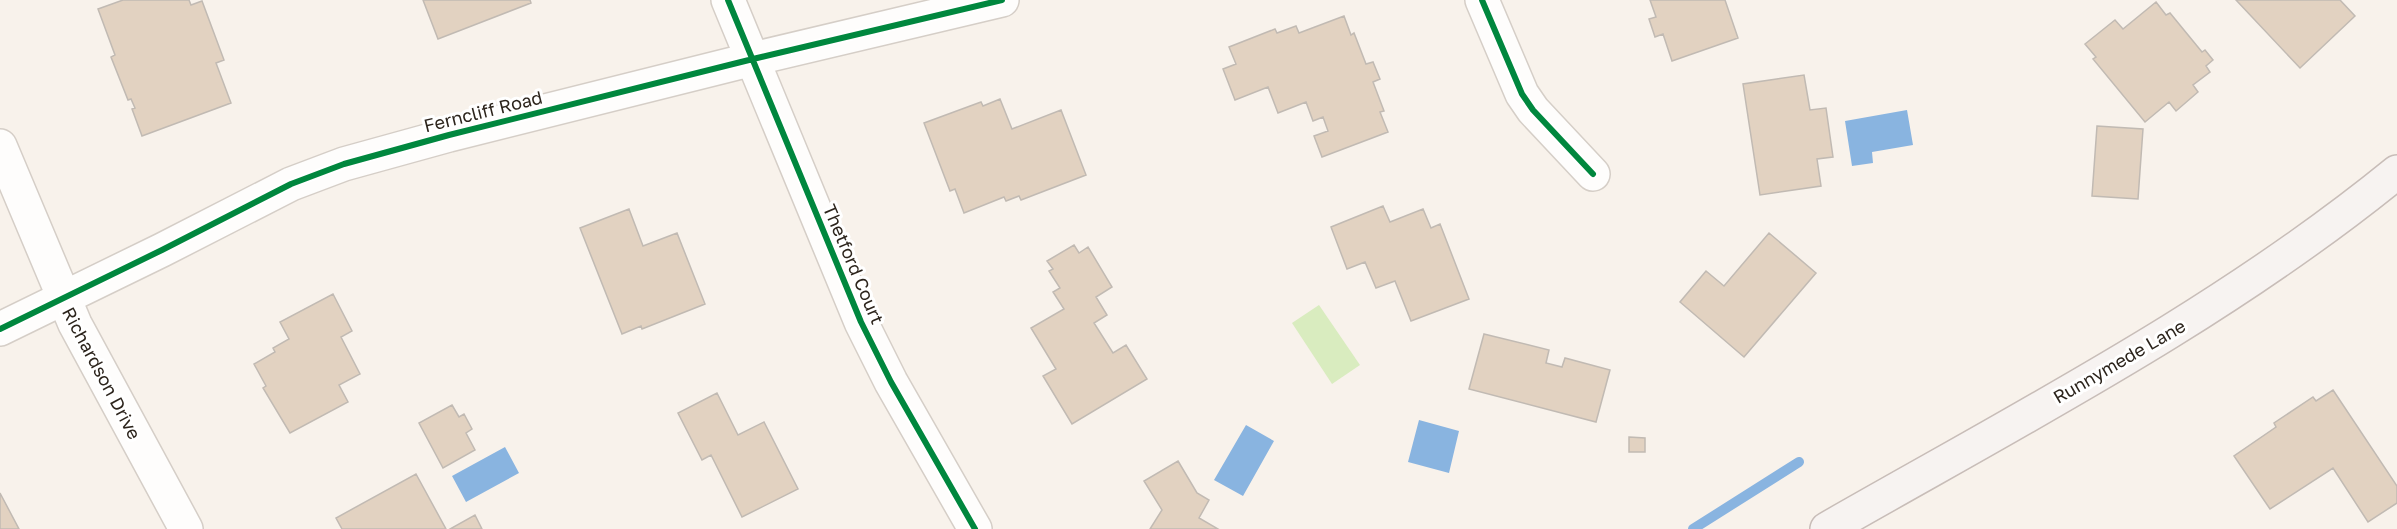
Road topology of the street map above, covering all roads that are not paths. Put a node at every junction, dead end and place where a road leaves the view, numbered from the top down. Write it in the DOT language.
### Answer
graph roads {
  1 [pos="728,0"];
  2 [pos="1002,0"];
  3 [pos="1482,0"];
  4 [pos="753,59"];
  5 [pos="0,146"];
  6 [pos="2397,172"];
  7 [pos="1593,174"];
  8 [pos="63,299"];
  9 [pos="0,329"];
  10 [pos="1847,524"];
  11 [pos="186,529"];
  12 [pos="975,529"];
  1 -- 4 [label="street, Thetford Court"];
  2 -- 4 [label="street, Ferncliff Road"];
  3 -- 7 [label="street"];
  4 -- 8 [label="street, Ferncliff Road"];
  4 -- 12 [label="street, Thetford Court"];
  5 -- 8 [label="street, Richardson Drive"];
  6 -- 10 [label="main road, Runnymede Lane"];
  8 -- 9 [label="street, Ferncliff Road"];
  8 -- 11 [label="street, Richardson Drive"];
}
